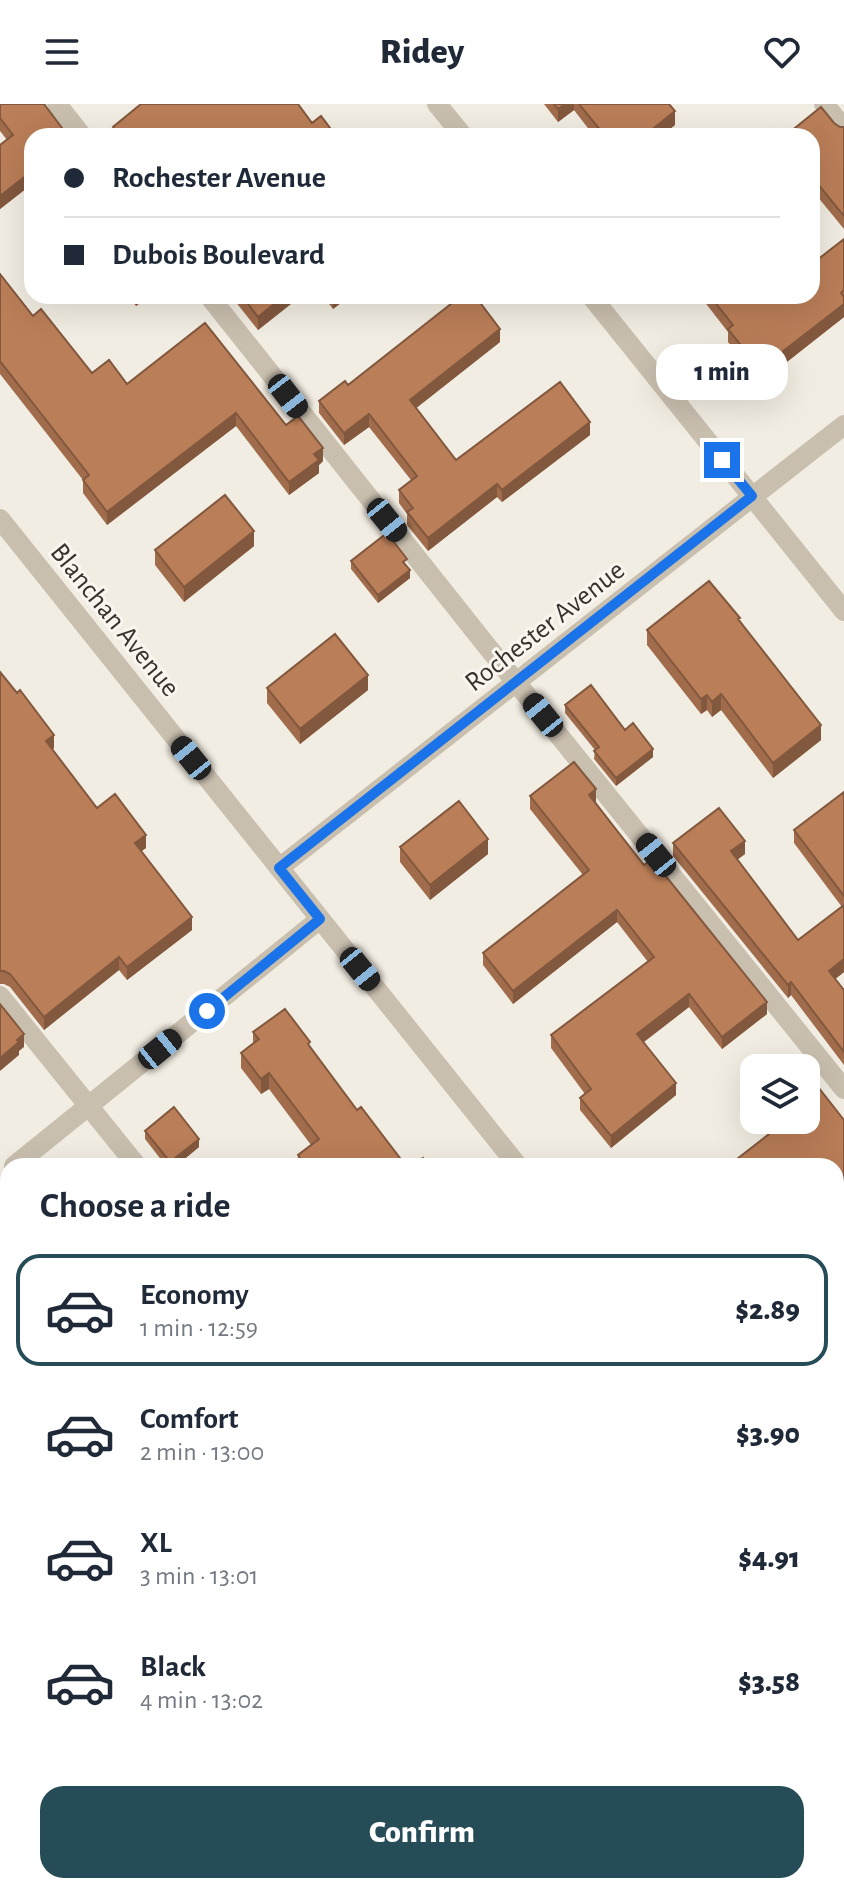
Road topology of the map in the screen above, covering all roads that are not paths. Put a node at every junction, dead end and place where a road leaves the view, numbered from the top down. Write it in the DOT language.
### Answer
graph roads {
  1 [pos="57,104"];
  2 [pos="437,104"];
  3 [pos="824,104"];
  4 [pos="76,128"];
  5 [pos="456,128"];
  6 [pos="844,128"];
  7 [pos="215,304"];
  8 [pos="597,304"];
  9 [pos="844,425"];
  10 [pos="752,496"];
  11 [pos="0,519"];
  12 [pos="844,611"];
  13 [pos="517,683"];
  14 [pos="279,868"];
  15 [pos="320,919"];
  16 [pos="0,996"];
  17 [pos="844,1089"];
  18 [pos="89,1106"];
  19 [pos="24,1158"];
  20 [pos="131,1158"];
  21 [pos="512,1158"];
  1 -- 4 [label="street"];
  2 -- 5 [label="street"];
  3 -- 6 [label="street"];
  7 -- 13 [label="street"];
  8 -- 10 [label="street"];
  9 -- 10 [label="street, Rochester Avenue"];
  10 -- 12 [label="street"];
  10 -- 13 [label="street, Rochester Avenue"];
  11 -- 14 [label="street, Blanchan Avenue"];
  13 -- 14 [label="street, Rochester Avenue"];
  13 -- 17 [label="street"];
  14 -- 15 [label="street, Blanchan Avenue"];
  15 -- 18 [label="street"];
  15 -- 21 [label="street, Blanchan Avenue"];
  16 -- 18 [label="street"];
  18 -- 19 [label="street"];
  18 -- 20 [label="street"];
}
